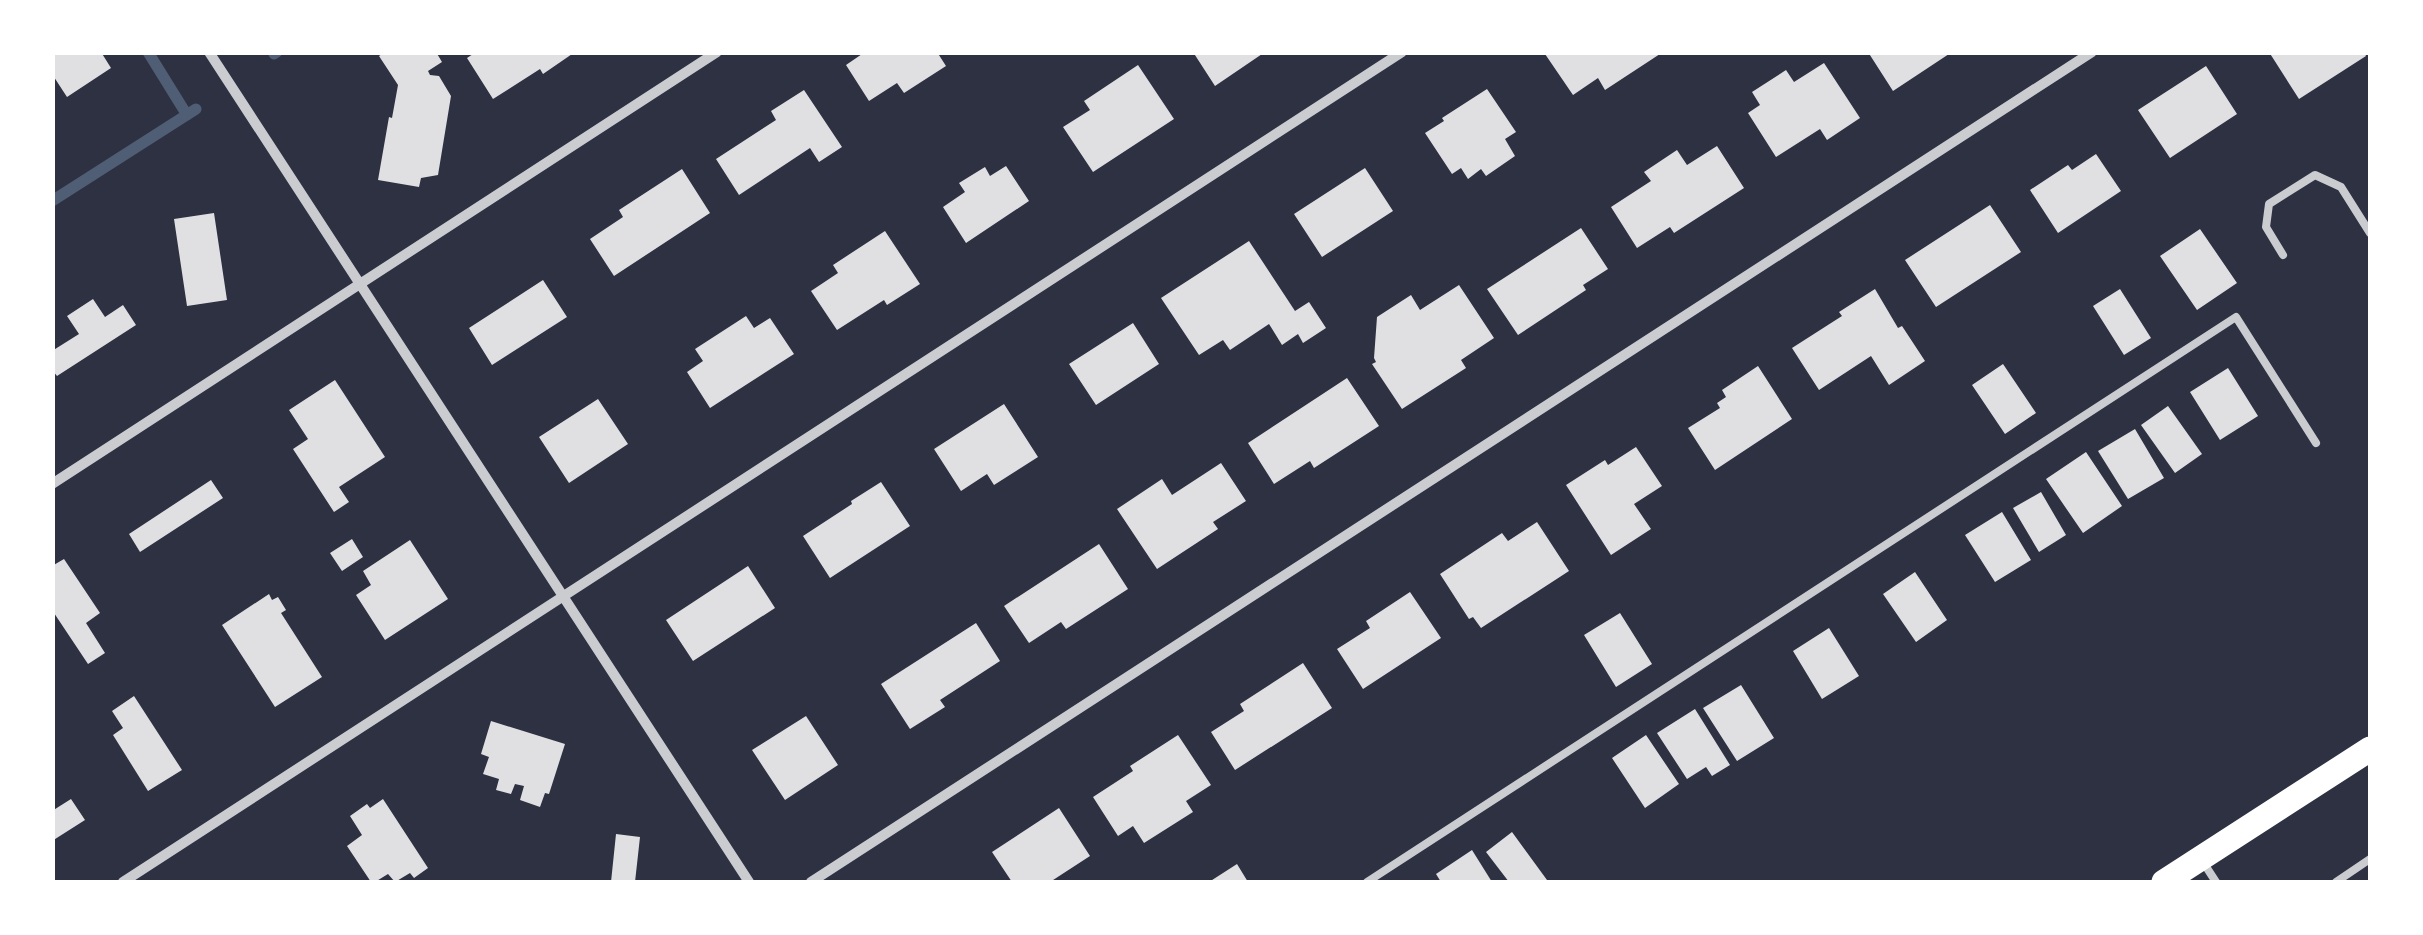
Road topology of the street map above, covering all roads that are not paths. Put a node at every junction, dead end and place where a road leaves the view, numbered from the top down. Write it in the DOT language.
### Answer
graph roads {
  1 [pos="209,52"];
  2 [pos="716,52"];
  3 [pos="1402,52"];
  4 [pos="2092,52"];
  5 [pos="2370,232"];
  6 [pos="2283,255"];
  7 [pos="361,283"];
  8 [pos="2316,443"];
  9 [pos="52,484"];
  10 [pos="564,597"];
  11 [pos="2370,748"];
  12 [pos="2201,858"];
  13 [pos="2370,860"];
  14 [pos="124,882"];
  15 [pos="749,882"];
  16 [pos="811,882"];
  17 [pos="1367,882"];
  18 [pos="2164,882"];
  19 [pos="2216,882"];
  20 [pos="2336,882"];
  1 -- 7 [label="street"];
  2 -- 7 [label="street"];
  3 -- 10 [label="street"];
  4 -- 16 [label="street"];
  5 -- 6 [label="lane"];
  7 -- 9 [label="street"];
  7 -- 10 [label="street"];
  8 -- 17 [label="lane"];
  10 -- 14 [label="street"];
  10 -- 15 [label="street"];
  11 -- 12 [label="main road"];
  12 -- 18 [label="main road"];
  12 -- 19 [label="lane"];
  13 -- 20 [label="lane"];
}
